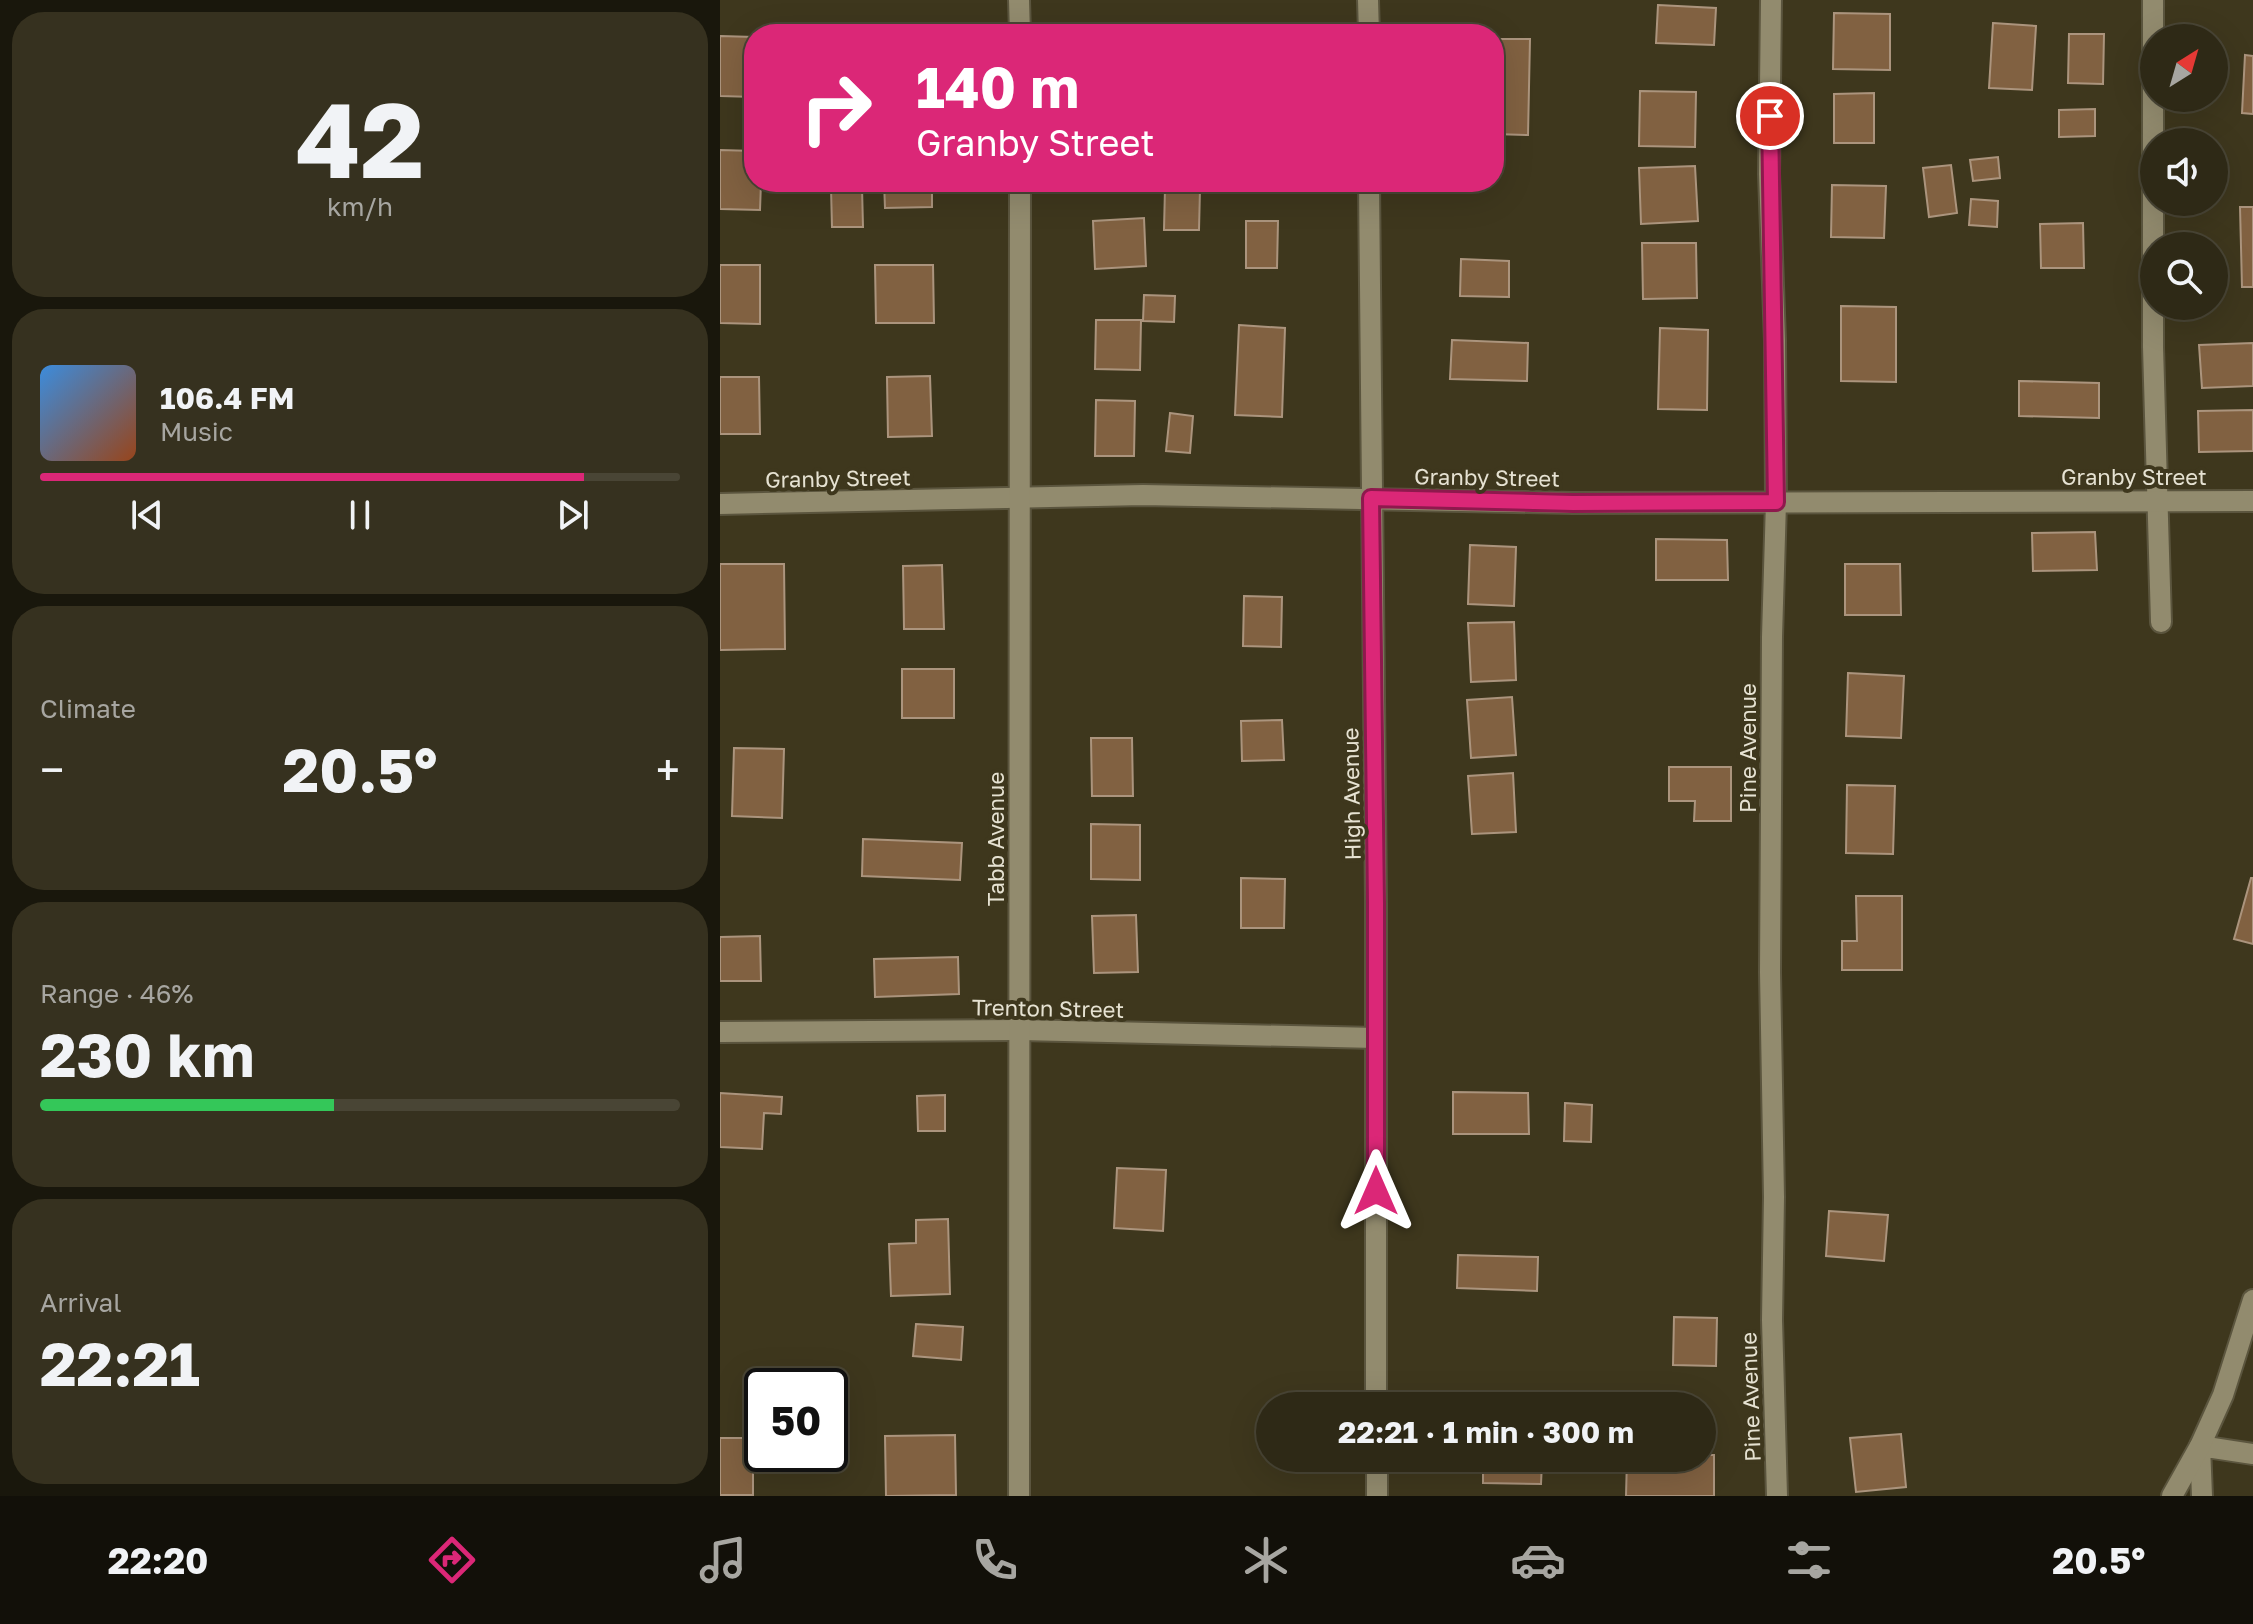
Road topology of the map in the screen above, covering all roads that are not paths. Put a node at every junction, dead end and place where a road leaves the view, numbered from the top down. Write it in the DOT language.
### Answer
graph roads {
  1 [pos="1019,0"];
  2 [pos="1368,0"];
  3 [pos="1771,0"];
  4 [pos="2153,0"];
  5 [pos="1020,24"];
  6 [pos="1369,24"];
  7 [pos="1020,192"];
  8 [pos="1369,192"];
  9 [pos="1371,498"];
  10 [pos="1021,499"];
  11 [pos="2158,500"];
  12 [pos="2253,501"];
  13 [pos="1776,502"];
  14 [pos="720,504"];
  15 [pos="2161,622"];
  16 [pos="1020,1030"];
  17 [pos="720,1032"];
  18 [pos="1376,1038"];
  19 [pos="2253,1300"];
  20 [pos="1376,1392"];
  21 [pos="2200,1446"];
  22 [pos="2253,1454"];
  23 [pos="1377,1472"];
  24 [pos="1019,1496"];
  25 [pos="1377,1496"];
  26 [pos="1777,1496"];
  27 [pos="2172,1496"];
  28 [pos="2202,1496"];
  1 -- 5 [label="street"];
  2 -- 6 [label="street"];
  3 -- 13 [label="street, Pine Avenue"];
  4 -- 11 [label="street"];
  7 -- 10 [label="street, Tabb Avenue"];
  8 -- 9 [label="street, High Avenue"];
  9 -- 10 [label="street, Granby Street"];
  9 -- 13 [label="street, Granby Street"];
  9 -- 18 [label="street, High Avenue"];
  10 -- 14 [label="street, Granby Street"];
  10 -- 16 [label="street, Tabb Avenue"];
  11 -- 12 [label="street, Granby Street"];
  11 -- 13 [label="street, Granby Street"];
  11 -- 15 [label="street"];
  13 -- 26 [label="street, Pine Avenue"];
  16 -- 17 [label="street, Trenton Street"];
  16 -- 18 [label="street, Trenton Street"];
  16 -- 24 [label="street, Tabb Avenue"];
  18 -- 20 [label="street, High Avenue"];
  19 -- 21 [label="street"];
  21 -- 22 [label="street"];
  21 -- 27 [label="street"];
  21 -- 28 [label="street"];
  23 -- 25 [label="street"];
}
